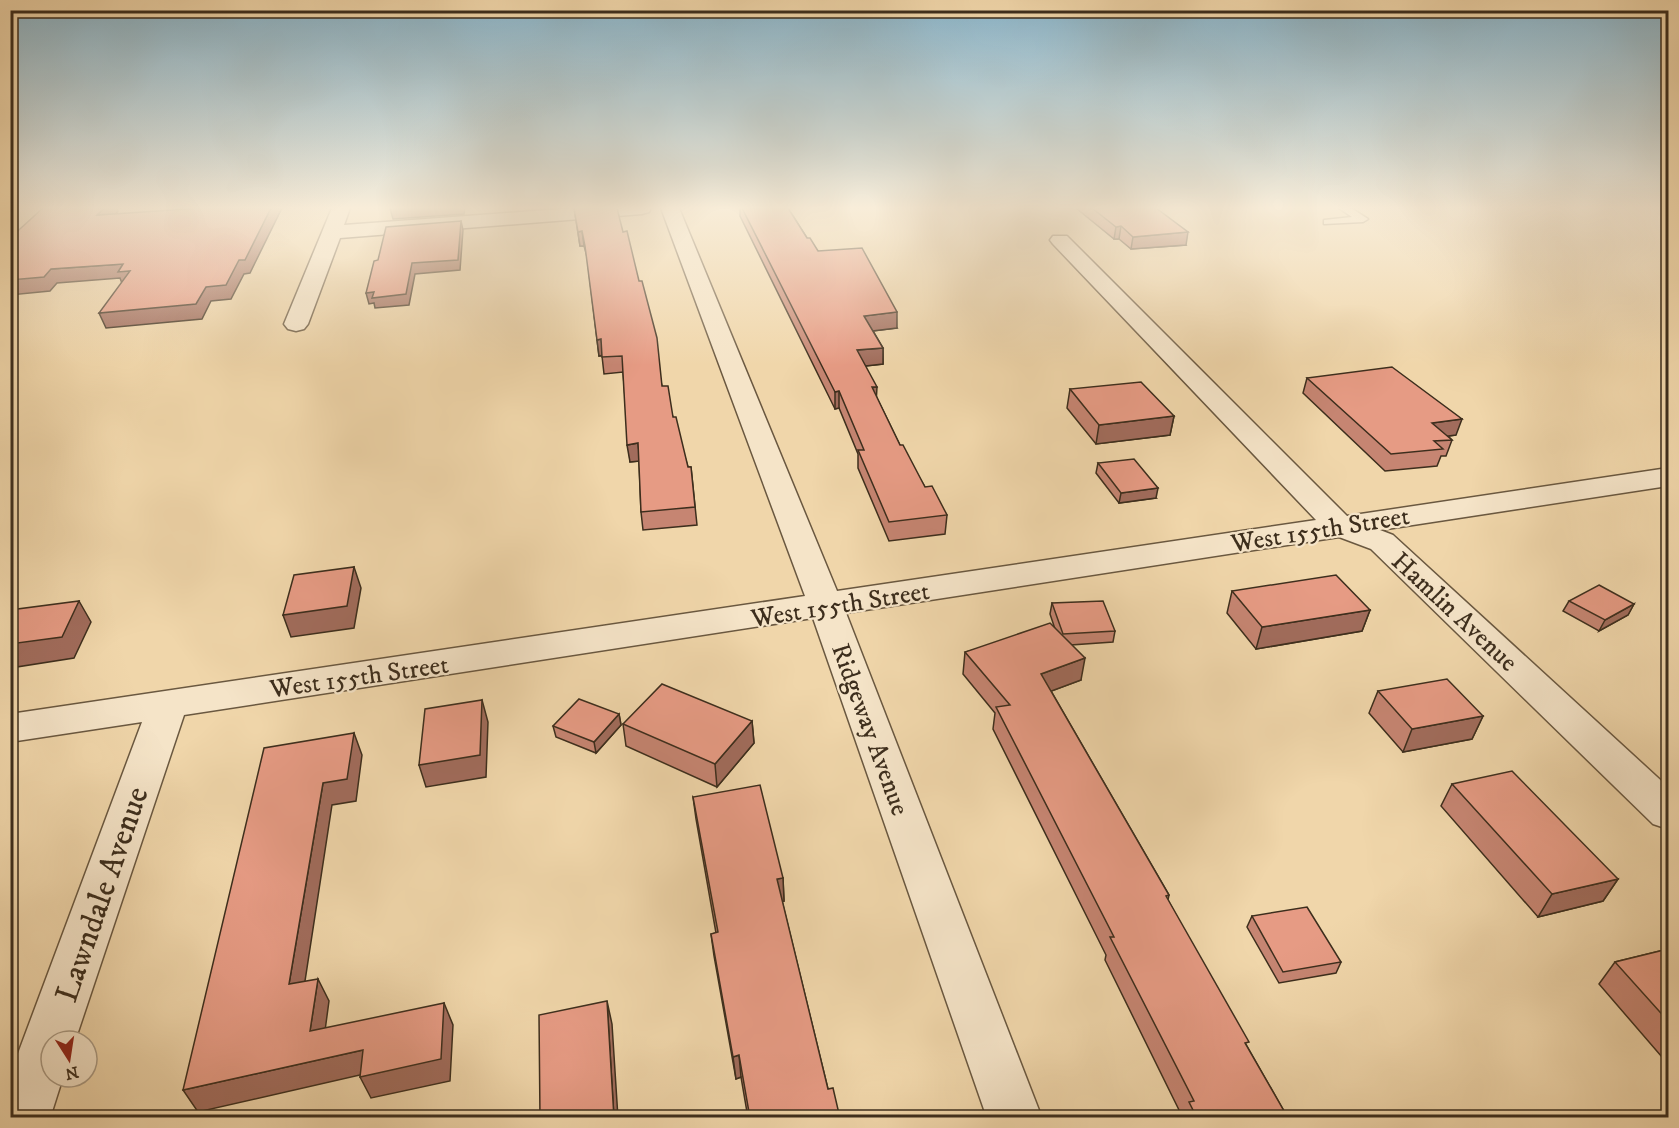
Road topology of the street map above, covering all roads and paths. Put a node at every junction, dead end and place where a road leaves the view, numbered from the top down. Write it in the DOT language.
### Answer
graph roads {
  1 [pos="322,261"];
  2 [pos="691,261"];
  3 [pos="1080,261"];
  4 [pos="296,324"];
  5 [pos="1668,477"];
  6 [pos="1339,526"];
  7 [pos="826,606"];
  8 [pos="168,705"];
  9 [pos="10,728"];
  10 [pos="1668,812"];
  11 [pos="22,1118"];
  12 [pos="1015,1118"];
  1 -- 4 [label="street"];
  2 -- 7 [label="street, Ridgeway Avenue"];
  3 -- 6 [label="street, Hamlin Avenue"];
  5 -- 6 [label="street, West 155th Street"];
  6 -- 7 [label="street, West 155th Street"];
  6 -- 10 [label="street, Hamlin Avenue"];
  7 -- 8 [label="street, West 155th Street"];
  7 -- 12 [label="street, Ridgeway Avenue"];
  8 -- 9 [label="street, West 155th Street"];
  8 -- 11 [label="street, Lawndale Avenue"];
}
